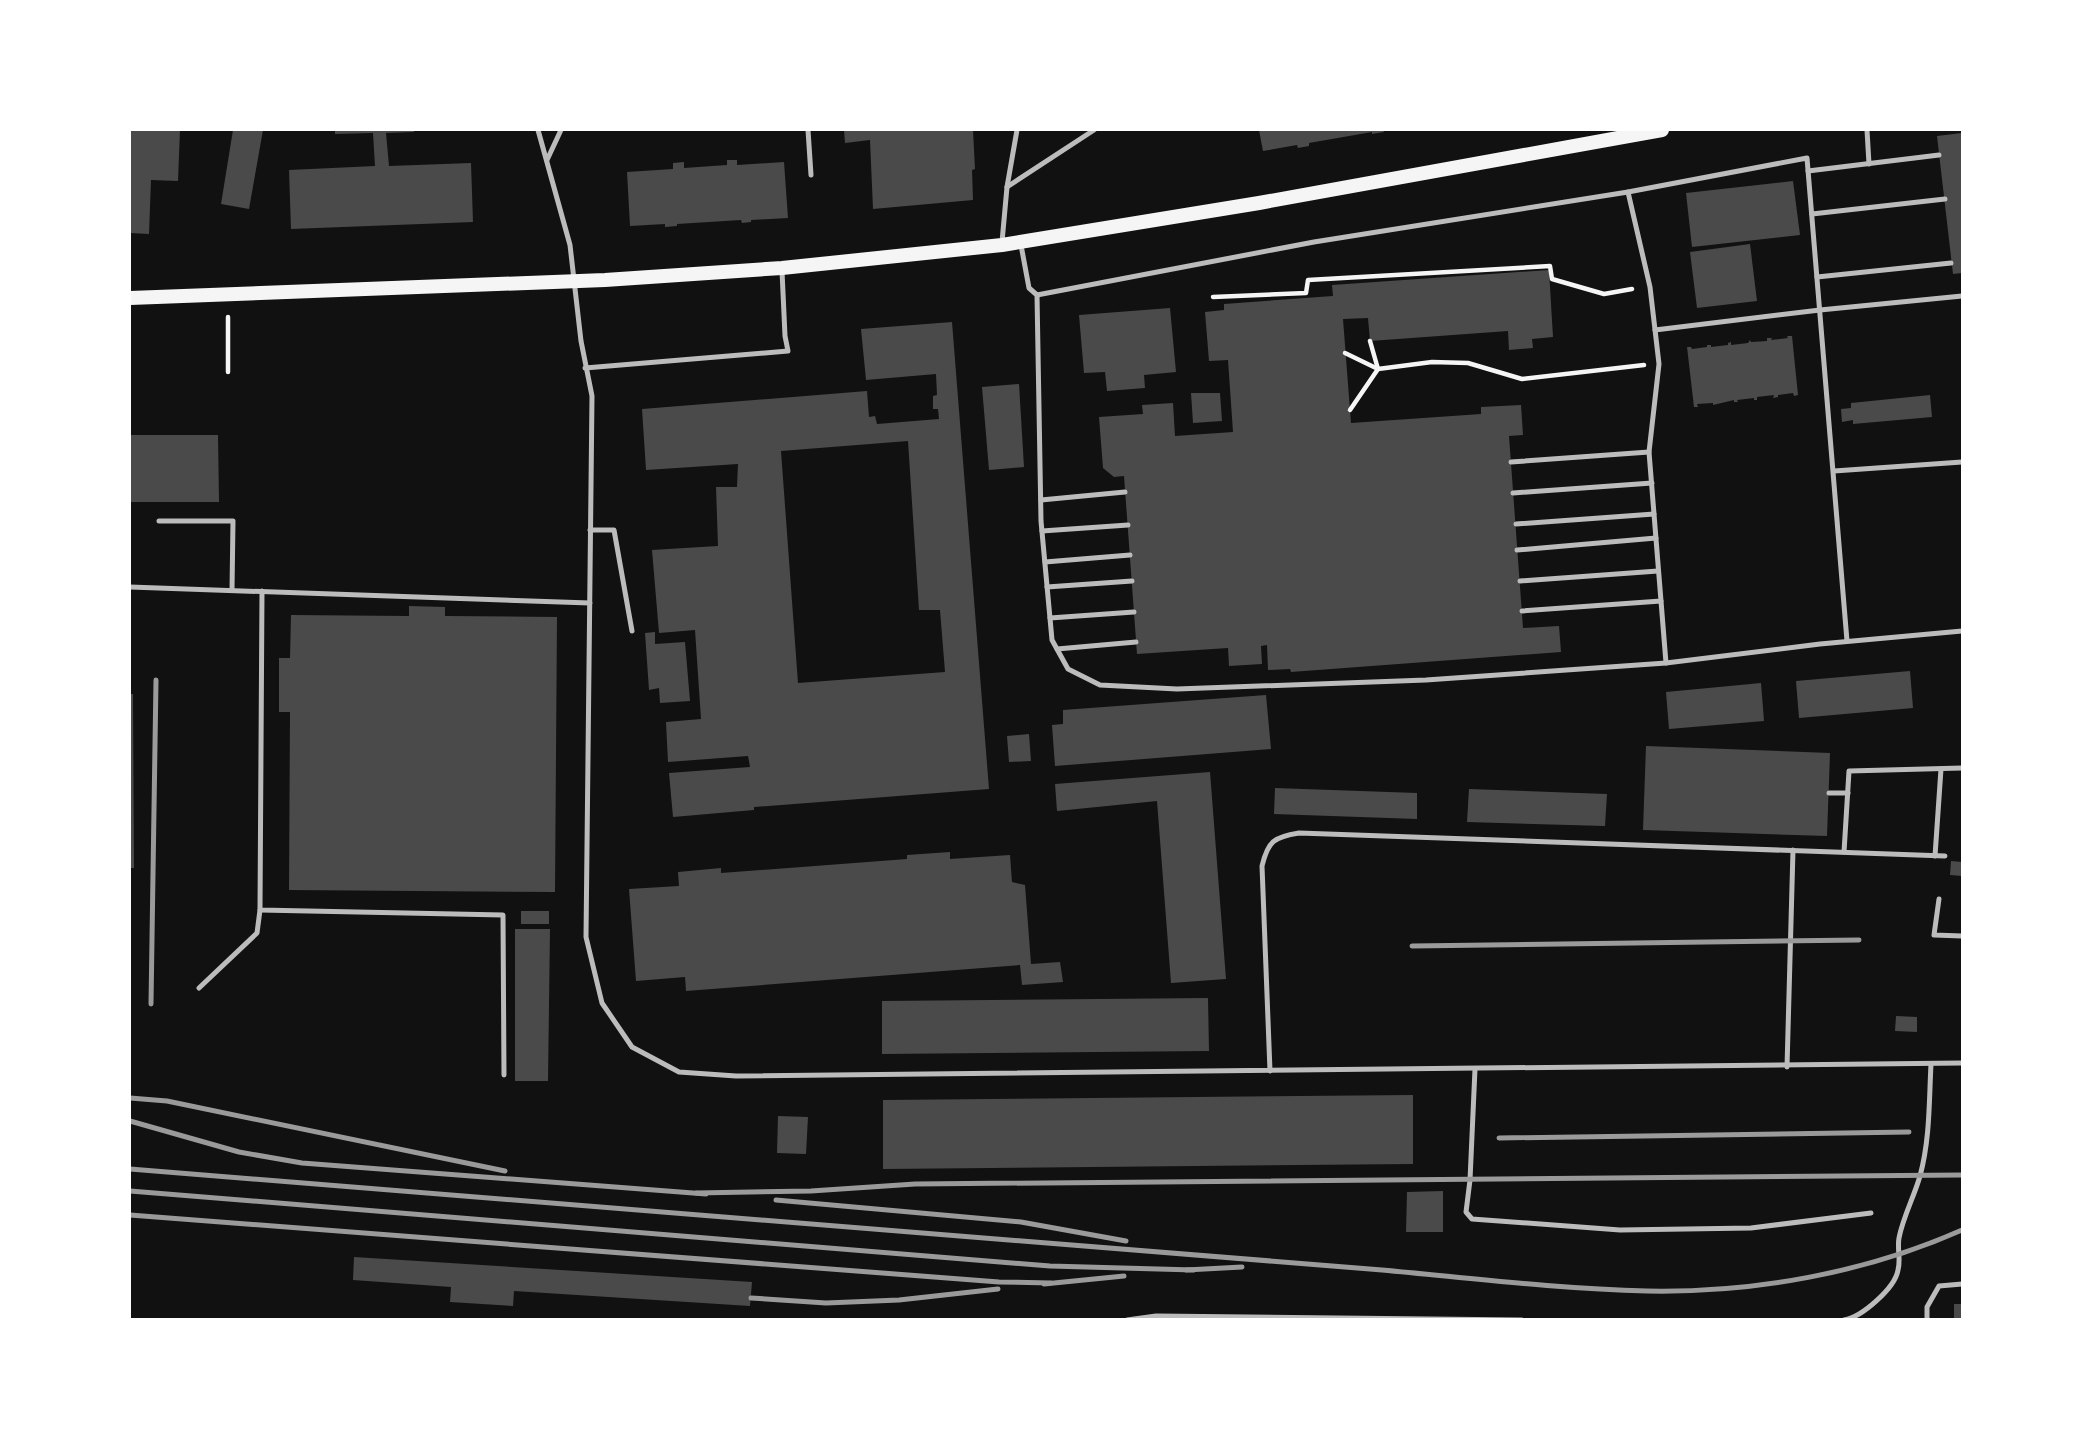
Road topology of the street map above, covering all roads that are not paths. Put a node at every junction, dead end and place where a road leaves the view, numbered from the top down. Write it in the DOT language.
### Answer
graph roads {
  1 [pos="538,130"];
  2 [pos="561,130"];
  3 [pos="808,130"];
  4 [pos="1017,130"];
  5 [pos="1094,130"];
  6 [pos="1662,130"];
  7 [pos="1867,130"];
  8 [pos="1939,155"];
  9 [pos="547,160"];
  10 [pos="1869,164"];
  11 [pos="1808,172"];
  12 [pos="811,175"];
  13 [pos="1007,187"];
  14 [pos="1628,192"];
  15 [pos="1945,200"];
  16 [pos="1812,214"];
  17 [pos="1021,242"];
  18 [pos="1002,245"];
  19 [pos="1951,263"];
  20 [pos="782,268"];
  21 [pos="1817,277"];
  22 [pos="574,281"];
  23 [pos="1037,295"];
  24 [pos="1962,296"];
  25 [pos="130,298"];
  26 [pos="1820,310"];
  27 [pos="1655,330"];
  28 [pos="585,368"];
  29 [pos="1649,452"];
  30 [pos="1511,462"];
  31 [pos="1962,462"];
  32 [pos="1834,471"];
  33 [pos="1651,483"];
  34 [pos="1125,492"];
  35 [pos="1513,493"];
  36 [pos="1041,500"];
  37 [pos="1654,514"];
  38 [pos="159,521"];
  39 [pos="1516,524"];
  40 [pos="1128,525"];
  41 [pos="590,530"];
  42 [pos="1042,531"];
  43 [pos="1656,538"];
  44 [pos="1517,550"];
  45 [pos="1130,555"];
  46 [pos="1045,562"];
  47 [pos="1658,571"];
  48 [pos="1132,581"];
  49 [pos="1520,581"];
  50 [pos="130,587"];
  51 [pos="1047,587"];
  52 [pos="232,590"];
  53 [pos="262,591"];
  54 [pos="1661,601"];
  55 [pos="590,603"];
  56 [pos="1522,611"];
  57 [pos="1134,612"];
  58 [pos="1050,618"];
  59 [pos="632,631"];
  60 [pos="1962,631"];
  61 [pos="1847,641"];
  62 [pos="1136,642"];
  63 [pos="1057,649"];
  64 [pos="1666,663"];
  65 [pos="1962,768"];
  66 [pos="1941,769"];
  67 [pos="1829,793"];
  68 [pos="1848,793"];
  69 [pos="1793,850"];
  70 [pos="1844,852"];
  71 [pos="1935,856"];
  72 [pos="1945,856"];
  73 [pos="1939,899"];
  74 [pos="260,910"];
  75 [pos="1962,936"];
  76 [pos="199,988"];
  77 [pos="1962,1063"];
  78 [pos="1931,1064"];
  79 [pos="1787,1067"];
  80 [pos="1475,1069"];
  81 [pos="1270,1071"];
  82 [pos="504,1076"];
  83 [pos="1871,1213"];
  84 [pos="1962,1284"];
  85 [pos="1127,1320"];
  86 [pos="1522,1320"];
  87 [pos="1844,1320"];
  88 [pos="1927,1320"];
  1 -- 9 [label="lane"];
  2 -- 9 [label="lane"];
  3 -- 12 [label="lane"];
  4 -- 13 [label="lane"];
  5 -- 13 [label="lane"];
  6 -- 17 [label="main road"];
  7 -- 10 [label="lane"];
  8 -- 10 [label="lane"];
  9 -- 22 [label="lane"];
  10 -- 11 [label="lane"];
  11 -- 14 [label="lane"];
  11 -- 16 [label="lane"];
  13 -- 18 [label="lane"];
  14 -- 23 [label="lane"];
  14 -- 27 [label="lane"];
  15 -- 16 [label="lane"];
  16 -- 21 [label="lane"];
  17 -- 18 [label="main road"];
  17 -- 23 [label="lane"];
  18 -- 20 [label="main road"];
  19 -- 21 [label="lane"];
  20 -- 22 [label="main road"];
  20 -- 28 [label="lane"];
  21 -- 26 [label="lane"];
  22 -- 25 [label="main road"];
  22 -- 28 [label="lane"];
  23 -- 36 [label="lane"];
  24 -- 26 [label="lane"];
  26 -- 27 [label="lane"];
  26 -- 32 [label="lane"];
  27 -- 29 [label="lane"];
  28 -- 41 [label="lane"];
  29 -- 30 [label="lane"];
  29 -- 33 [label="lane"];
  31 -- 32 [label="lane"];
  32 -- 61 [label="lane"];
  33 -- 35 [label="lane"];
  33 -- 37 [label="lane"];
  34 -- 36 [label="lane"];
  36 -- 42 [label="lane"];
  37 -- 39 [label="lane"];
  37 -- 43 [label="lane"];
  38 -- 52 [label="lane"];
  40 -- 42 [label="lane"];
  41 -- 55 [label="lane"];
  41 -- 59 [label="lane"];
  42 -- 46 [label="lane"];
  43 -- 44 [label="lane"];
  43 -- 47 [label="lane"];
  45 -- 46 [label="lane"];
  46 -- 51 [label="lane"];
  47 -- 49 [label="lane"];
  47 -- 54 [label="lane"];
  48 -- 51 [label="lane"];
  50 -- 52 [label="lane"];
  51 -- 58 [label="lane"];
  52 -- 53 [label="lane"];
  53 -- 55 [label="lane"];
  53 -- 74 [label="lane"];
  54 -- 56 [label="lane"];
  54 -- 64 [label="lane"];
  55 -- 81 [label="lane"];
  57 -- 58 [label="lane"];
  58 -- 63 [label="lane"];
  60 -- 61 [label="lane"];
  61 -- 64 [label="lane"];
  62 -- 63 [label="lane"];
  63 -- 64 [label="lane"];
  65 -- 66 [label="lane"];
  66 -- 68 [label="lane"];
  66 -- 71 [label="lane"];
  67 -- 68 [label="lane"];
  68 -- 70 [label="lane"];
  69 -- 70 [label="lane"];
  69 -- 79 [label="lane"];
  69 -- 81 [label="lane"];
  70 -- 71 [label="lane"];
  71 -- 72 [label="lane"];
  73 -- 75 [label="lane"];
  74 -- 76 [label="lane"];
  74 -- 82 [label="lane"];
  77 -- 78 [label="lane"];
  78 -- 79 [label="lane"];
  78 -- 87 [label="lane"];
  79 -- 80 [label="lane"];
  80 -- 81 [label="lane"];
  80 -- 83 [label="lane"];
  84 -- 88 [label="lane"];
  85 -- 86 [label="lane"];
}
